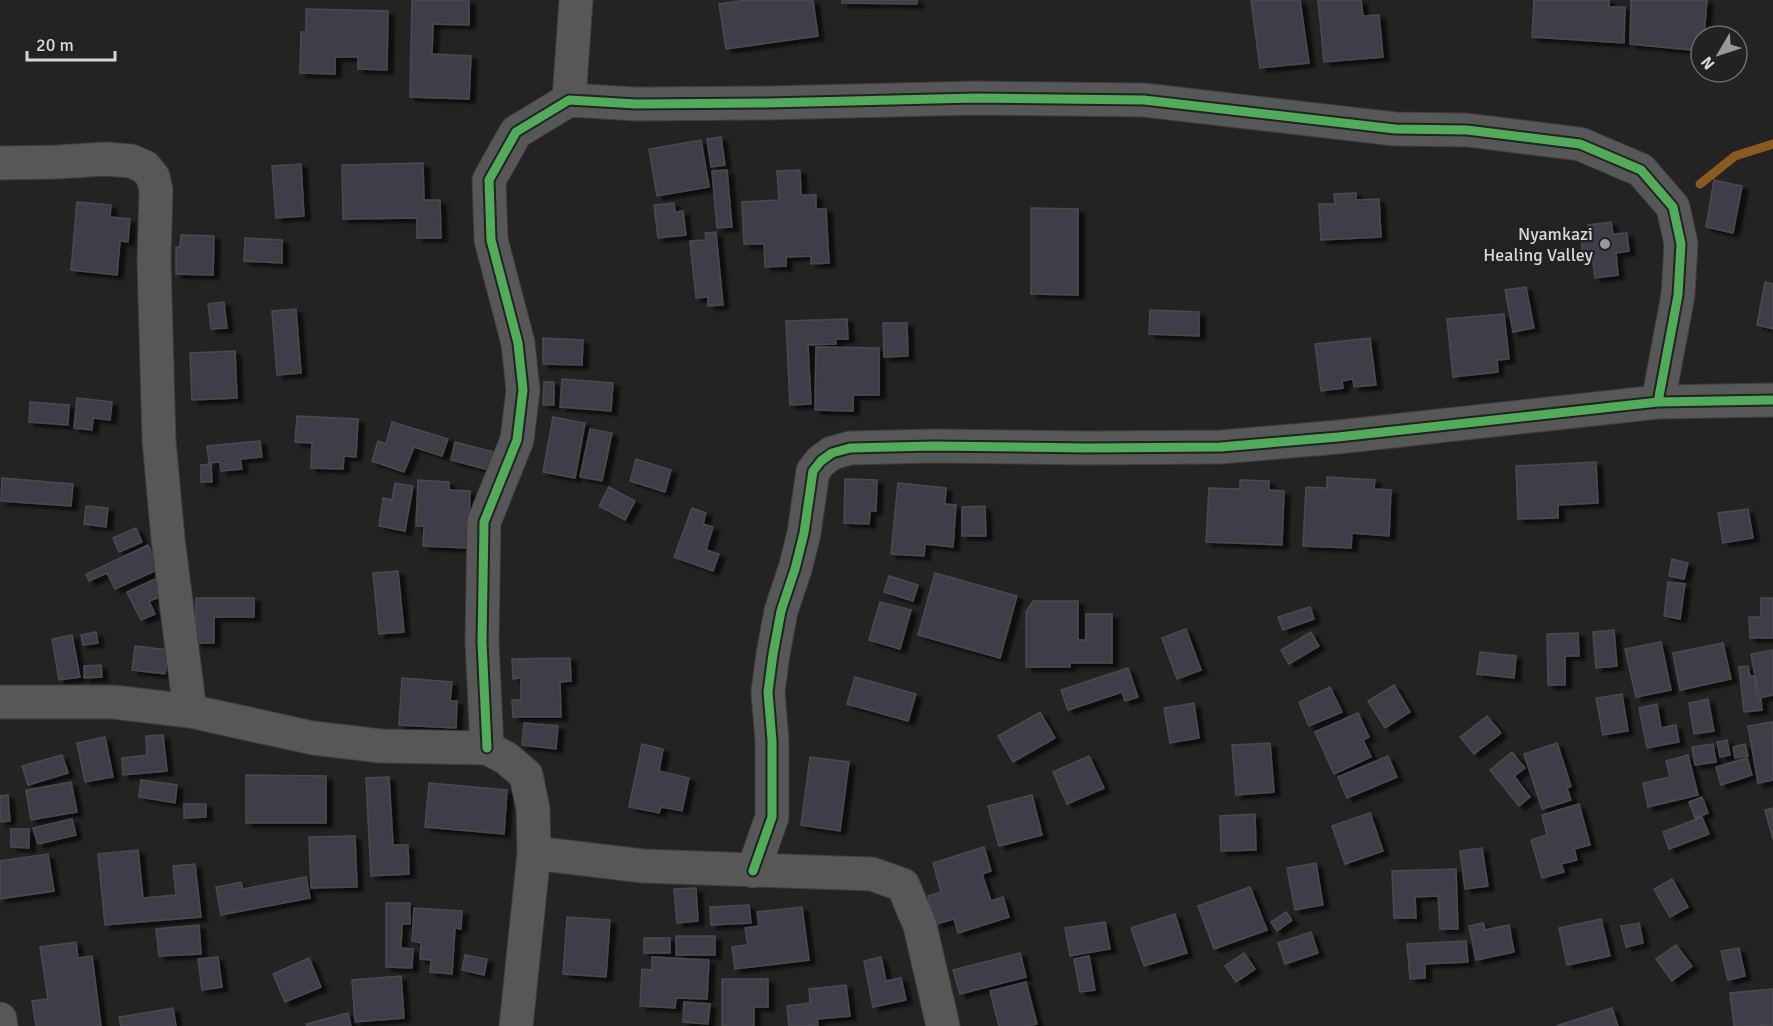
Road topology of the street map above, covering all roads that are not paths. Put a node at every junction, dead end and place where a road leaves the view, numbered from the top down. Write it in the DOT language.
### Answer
graph roads {
  1 [pos="576,0"];
  2 [pos="568,100"];
  3 [pos="0,163"];
  4 [pos="1773,400"];
  5 [pos="1658,402"];
  6 [pos="0,702"];
  7 [pos="190,711"];
  8 [pos="487,748"];
  9 [pos="534,853"];
  10 [pos="753,871"];
  11 [pos="0,1019"];
  12 [pos="1,1026"];
  13 [pos="516,1026"];
  14 [pos="944,1026"];
  1 -- 2 [label="street"];
  2 -- 5 [label="street"];
  2 -- 8 [label="street"];
  3 -- 7 [label="street"];
  4 -- 5 [label="street"];
  5 -- 10 [label="street"];
  6 -- 7 [label="street"];
  7 -- 8 [label="street"];
  8 -- 9 [label="street"];
  9 -- 10 [label="street"];
  9 -- 13 [label="street"];
  10 -- 14 [label="street"];
  11 -- 12 [label="street"];
}
